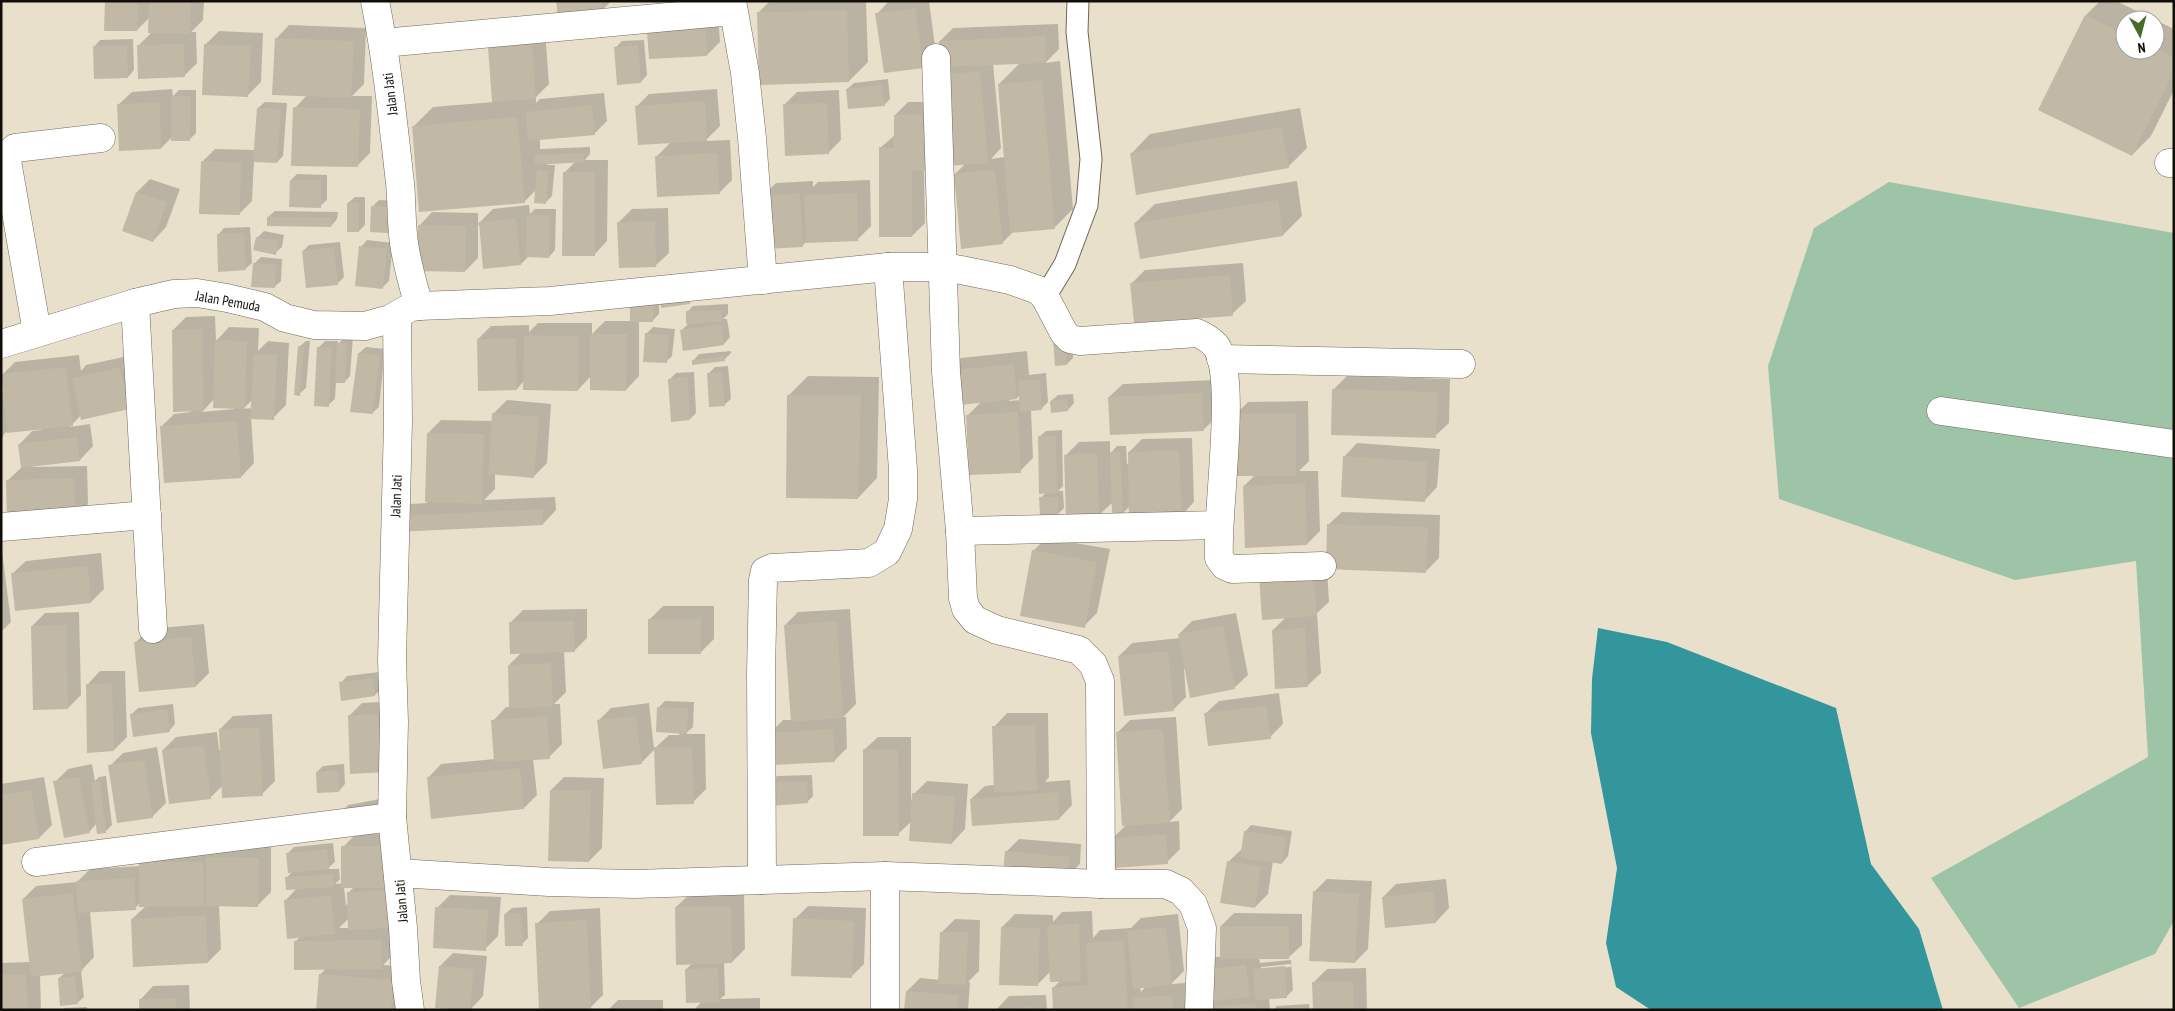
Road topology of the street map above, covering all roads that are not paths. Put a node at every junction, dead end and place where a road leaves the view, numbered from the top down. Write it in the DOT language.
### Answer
graph roads {
  1 [pos="375,1"];
  2 [pos="1078,1"];
  3 [pos="733,6"];
  4 [pos="384,43"];
  5 [pos="936,58"];
  6 [pos="101,138"];
  7 [pos="888,267"];
  8 [pos="944,267"];
  9 [pos="763,280"];
  10 [pos="1045,297"];
  11 [pos="135,303"];
  12 [pos="408,311"];
  13 [pos="37,332"];
  14 [pos="1,344"];
  15 [pos="1221,359"];
  16 [pos="1461,364"];
  17 [pos="1941,411"];
  18 [pos="2174,444"];
  19 [pos="147,515"];
  20 [pos="1219,525"];
  21 [pos="1,527"];
  22 [pos="960,531"];
  23 [pos="1322,566"];
  24 [pos="153,629"];
  25 [pos="392,817"];
  26 [pos="36,862"];
  27 [pos="398,873"];
  28 [pos="885,876"];
  29 [pos="762,880"];
  30 [pos="1101,884"];
  31 [pos="410,1010"];
  32 [pos="886,1010"];
  33 [pos="1200,1010"];
  1 -- 4 [label="street, Jalan Jati"];
  2 -- 10 [label="lane"];
  3 -- 4 [label="street"];
  3 -- 9 [label="street"];
  4 -- 12 [label="street, Jalan Jati"];
  5 -- 8 [label="street"];
  6 -- 13 [label="street"];
  7 -- 8 [label="street, Jalan Pemuda"];
  7 -- 9 [label="street, Jalan Pemuda"];
  7 -- 29 [label="street"];
  8 -- 10 [label="street, Jalan Pemuda"];
  8 -- 22 [label="street"];
  9 -- 12 [label="street, Jalan Pemuda"];
  10 -- 15 [label="street"];
  11 -- 12 [label="street, Jalan Pemuda"];
  11 -- 13 [label="street, Jalan Pemuda"];
  11 -- 19 [label="street"];
  12 -- 25 [label="street, Jalan Jati"];
  13 -- 14 [label="street, Jalan Pemuda"];
  15 -- 16 [label="street"];
  15 -- 20 [label="street"];
  17 -- 18 [label="street"];
  19 -- 21 [label="street"];
  19 -- 24 [label="street"];
  20 -- 22 [label="street"];
  20 -- 23 [label="street"];
  22 -- 30 [label="street"];
  25 -- 26 [label="street"];
  25 -- 27 [label="street, Jalan Jati"];
  27 -- 29 [label="street"];
  27 -- 31 [label="street, Jalan Jati"];
  28 -- 29 [label="street"];
  28 -- 30 [label="street"];
  28 -- 32 [label="street"];
  30 -- 33 [label="street"];
}
